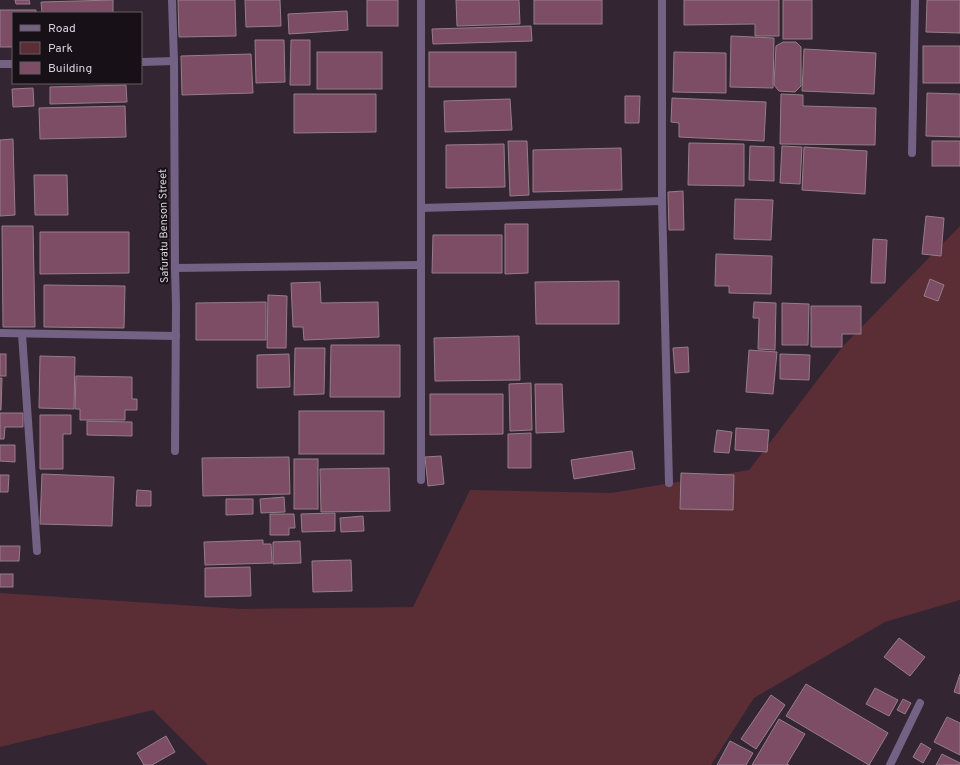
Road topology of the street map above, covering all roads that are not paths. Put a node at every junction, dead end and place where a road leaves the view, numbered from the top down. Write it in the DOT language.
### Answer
graph roads {
  1 [pos="172,0"];
  2 [pos="421,0"];
  3 [pos="662,0"];
  4 [pos="915,0"];
  5 [pos="174,61"];
  6 [pos="142,62"];
  7 [pos="0,64"];
  8 [pos="12,64"];
  9 [pos="912,153"];
  10 [pos="662,201"];
  11 [pos="421,208"];
  12 [pos="421,264"];
  13 [pos="174,268"];
  14 [pos="0,333"];
  15 [pos="22,334"];
  16 [pos="176,336"];
  17 [pos="174,451"];
  18 [pos="421,480"];
  19 [pos="669,483"];
  20 [pos="37,551"];
  21 [pos="920,703"];
  22 [pos="890,765"];
  1 -- 5 [label="street, Safuratu Benson Street"];
  2 -- 11 [label="street"];
  3 -- 10 [label="street"];
  4 -- 9 [label="street"];
  5 -- 6 [label="street"];
  5 -- 13 [label="street, Safuratu Benson Street"];
  7 -- 8 [label="street"];
  10 -- 11 [label="street"];
  10 -- 19 [label="street"];
  11 -- 12 [label="street"];
  12 -- 13 [label="street"];
  12 -- 18 [label="street"];
  13 -- 16 [label="street, Safuratu Benson Street"];
  14 -- 15 [label="street"];
  15 -- 16 [label="street"];
  15 -- 20 [label="street"];
  16 -- 17 [label="street, Safuratu Benson Street"];
  21 -- 22 [label="street"];
}
